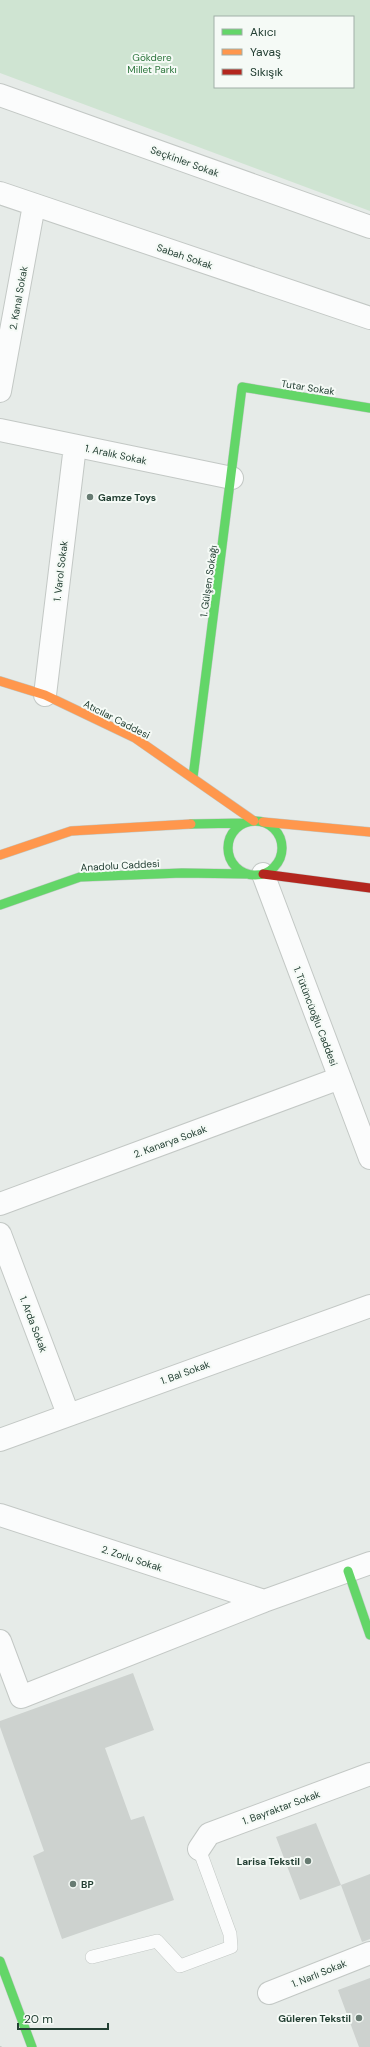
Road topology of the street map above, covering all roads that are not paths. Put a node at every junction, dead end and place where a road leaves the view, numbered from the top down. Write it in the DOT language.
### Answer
graph roads {
  1 [pos="0,95"];
  2 [pos="0,193"];
  3 [pos="34,205"];
  4 [pos="370,227"];
  5 [pos="370,318"];
  6 [pos="6,324"];
  7 [pos="242,387"];
  8 [pos="0,391"];
  9 [pos="370,408"];
  10 [pos="0,430"];
  11 [pos="75,446"];
  12 [pos="232,478"];
  13 [pos="0,681"];
  14 [pos="45,695"];
  15 [pos="193,777"];
  16 [pos="259,821"];
  17 [pos="245,822"];
  18 [pos="370,832"];
  19 [pos="0,855"];
  20 [pos="255,874"];
  21 [pos="370,888"];
  22 [pos="0,905"];
  23 [pos="340,1078"];
  24 [pos="370,1158"];
  25 [pos="0,1204"];
  26 [pos="0,1234"];
  27 [pos="370,1306"];
  28 [pos="68,1414"];
  29 [pos="0,1440"];
  30 [pos="0,1515"];
  31 [pos="370,1563"];
  32 [pos="348,1571"];
  33 [pos="264,1600"];
  34 [pos="370,1635"];
  35 [pos="0,1641"];
  36 [pos="370,1774"];
  37 [pos="199,1849"];
  38 [pos="370,1953"];
  39 [pos="92,1957"];
  40 [pos="0,1961"];
  41 [pos="269,1993"];
  42 [pos="32,2047"];
  1 -- 4 [label="street, Seçkinler Sokak"];
  2 -- 3 [label="street, Sabah Sokak"];
  3 -- 5 [label="street, Sabah Sokak"];
  3 -- 6 [label="street, 2. Kanal Sokak"];
  6 -- 8 [label="street, 2. Kanal Sokak"];
  7 -- 9 [label="main road, Tutar Sokak"];
  7 -- 12 [label="main road, 1. Gülşen Sokağı"];
  10 -- 11 [label="street, 1. Aralık Sokak"];
  11 -- 12 [label="street, 1. Aralık Sokak"];
  11 -- 14 [label="street, 1. Varol Sokak"];
  12 -- 15 [label="main road, 1. Gülşen Sokağı"];
  13 -- 14 [label="main road, Atıcılar Caddesi"];
  14 -- 15 [label="main road, Atıcılar Caddesi"];
  15 -- 16 [label="main road, Atıcılar Caddesi"];
  16 -- 17 [label="main road"];
  16 -- 18 [label="main road, Atıcılar Caddesi"];
  16 -- 20 [label="main road"];
  17 -- 19 [label="main road"];
  17 -- 20 [label="main road"];
  20 -- 21 [label="main road"];
  20 -- 22 [label="main road, Anadolu Caddesi"];
  20 -- 23 [label="street, 1. Tütüncüoğlu Caddesi"];
  23 -- 24 [label="street, 1. Tütüncüoğlu Caddesi"];
  23 -- 25 [label="street, 2. Kanarya Sokak"];
  26 -- 28 [label="street, 1. Arda Sokak"];
  27 -- 28 [label="street, 1. Bal Sokak"];
  28 -- 29 [label="street, 1. Bal Sokak"];
  30 -- 33 [label="street, 2. Zorlu Sokak"];
  31 -- 32 [label="street"];
  32 -- 33 [label="street"];
  32 -- 34 [label="main road"];
  33 -- 35 [label="street"];
  36 -- 37 [label="street, 1. Bayraktar Sokak"];
  37 -- 39 [label="lane"];
  38 -- 41 [label="street, 1. Narlı Sokak"];
  40 -- 42 [label="main road"];
}
